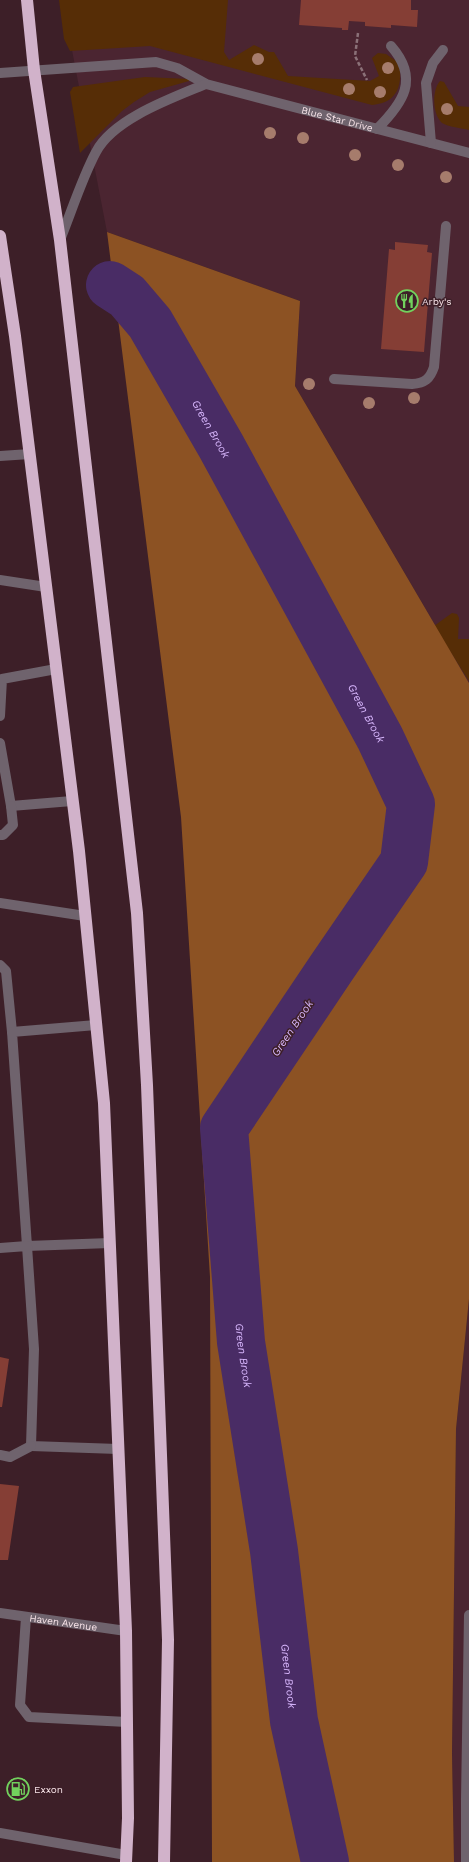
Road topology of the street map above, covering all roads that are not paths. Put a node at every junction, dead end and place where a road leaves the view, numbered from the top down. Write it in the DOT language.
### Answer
graph roads {
  1 [pos="27,0"];
  2 [pos="391,46"];
  3 [pos="443,50"];
  4 [pos="34,70"];
  5 [pos="0,73"];
  6 [pos="206,84"];
  7 [pos="377,129"];
  8 [pos="431,143"];
  9 [pos="469,153"];
  10 [pos="446,226"];
  11 [pos="60,240"];
  12 [pos="1,242"];
  13 [pos="334,379"];
  14 [pos="30,454"];
  15 [pos="0,456"];
  16 [pos="0,580"];
  17 [pos="46,587"];
  18 [pos="56,670"];
  19 [pos="1,677"];
  20 [pos="0,716"];
  21 [pos="0,743"];
  22 [pos="72,801"];
  23 [pos="11,806"];
  24 [pos="0,835"];
  25 [pos="0,903"];
  26 [pos="84,916"];
  27 [pos="0,965"];
  28 [pos="96,1025"];
  29 [pos="12,1032"];
  30 [pos="110,1243"];
  31 [pos="27,1246"];
  32 [pos="0,1248"];
  33 [pos="31,1446"];
  34 [pos="118,1449"];
  35 [pos="0,1455"];
  36 [pos="0,1613"];
  37 [pos="469,1615"];
  38 [pos="26,1617"];
  39 [pos="126,1631"];
  40 [pos="127,1722"];
  41 [pos="0,1833"];
  42 [pos="126,1858"];
  43 [pos="164,1862"];
  44 [pos="466,1862"];
  1 -- 4 [label="highway"];
  2 -- 7 [label="street"];
  3 -- 8 [label="street"];
  4 -- 5 [label="street, Blue Star Drive"];
  4 -- 6 [label="street, Blue Star Drive"];
  4 -- 11 [label="highway"];
  6 -- 7 [label="street, Blue Star Drive"];
  6 -- 11 [label="street"];
  7 -- 8 [label="street, Blue Star Drive"];
  8 -- 9 [label="street, Blue Star Drive"];
  10 -- 13 [label="street"];
  11 -- 43 [label="highway"];
  12 -- 14 [label="highway"];
  14 -- 15 [label="street"];
  14 -- 17 [label="highway"];
  16 -- 17 [label="street"];
  17 -- 18 [label="highway"];
  18 -- 19 [label="street"];
  18 -- 22 [label="highway"];
  19 -- 20 [label="street"];
  21 -- 23 [label="street"];
  22 -- 23 [label="street"];
  22 -- 26 [label="highway"];
  23 -- 24 [label="street"];
  25 -- 26 [label="street"];
  26 -- 28 [label="highway"];
  27 -- 29 [label="street"];
  28 -- 29 [label="street"];
  28 -- 30 [label="highway"];
  29 -- 31 [label="street"];
  30 -- 31 [label="street"];
  30 -- 34 [label="highway"];
  31 -- 32 [label="street"];
  31 -- 33 [label="street"];
  33 -- 34 [label="street"];
  33 -- 35 [label="street"];
  34 -- 39 [label="highway"];
  36 -- 38 [label="street, Haven Avenue"];
  37 -- 44 [label="street"];
  38 -- 39 [label="street, Haven Avenue"];
  38 -- 40 [label="street"];
  39 -- 40 [label="highway"];
  40 -- 42 [label="highway"];
  41 -- 42 [label="street"];
}
